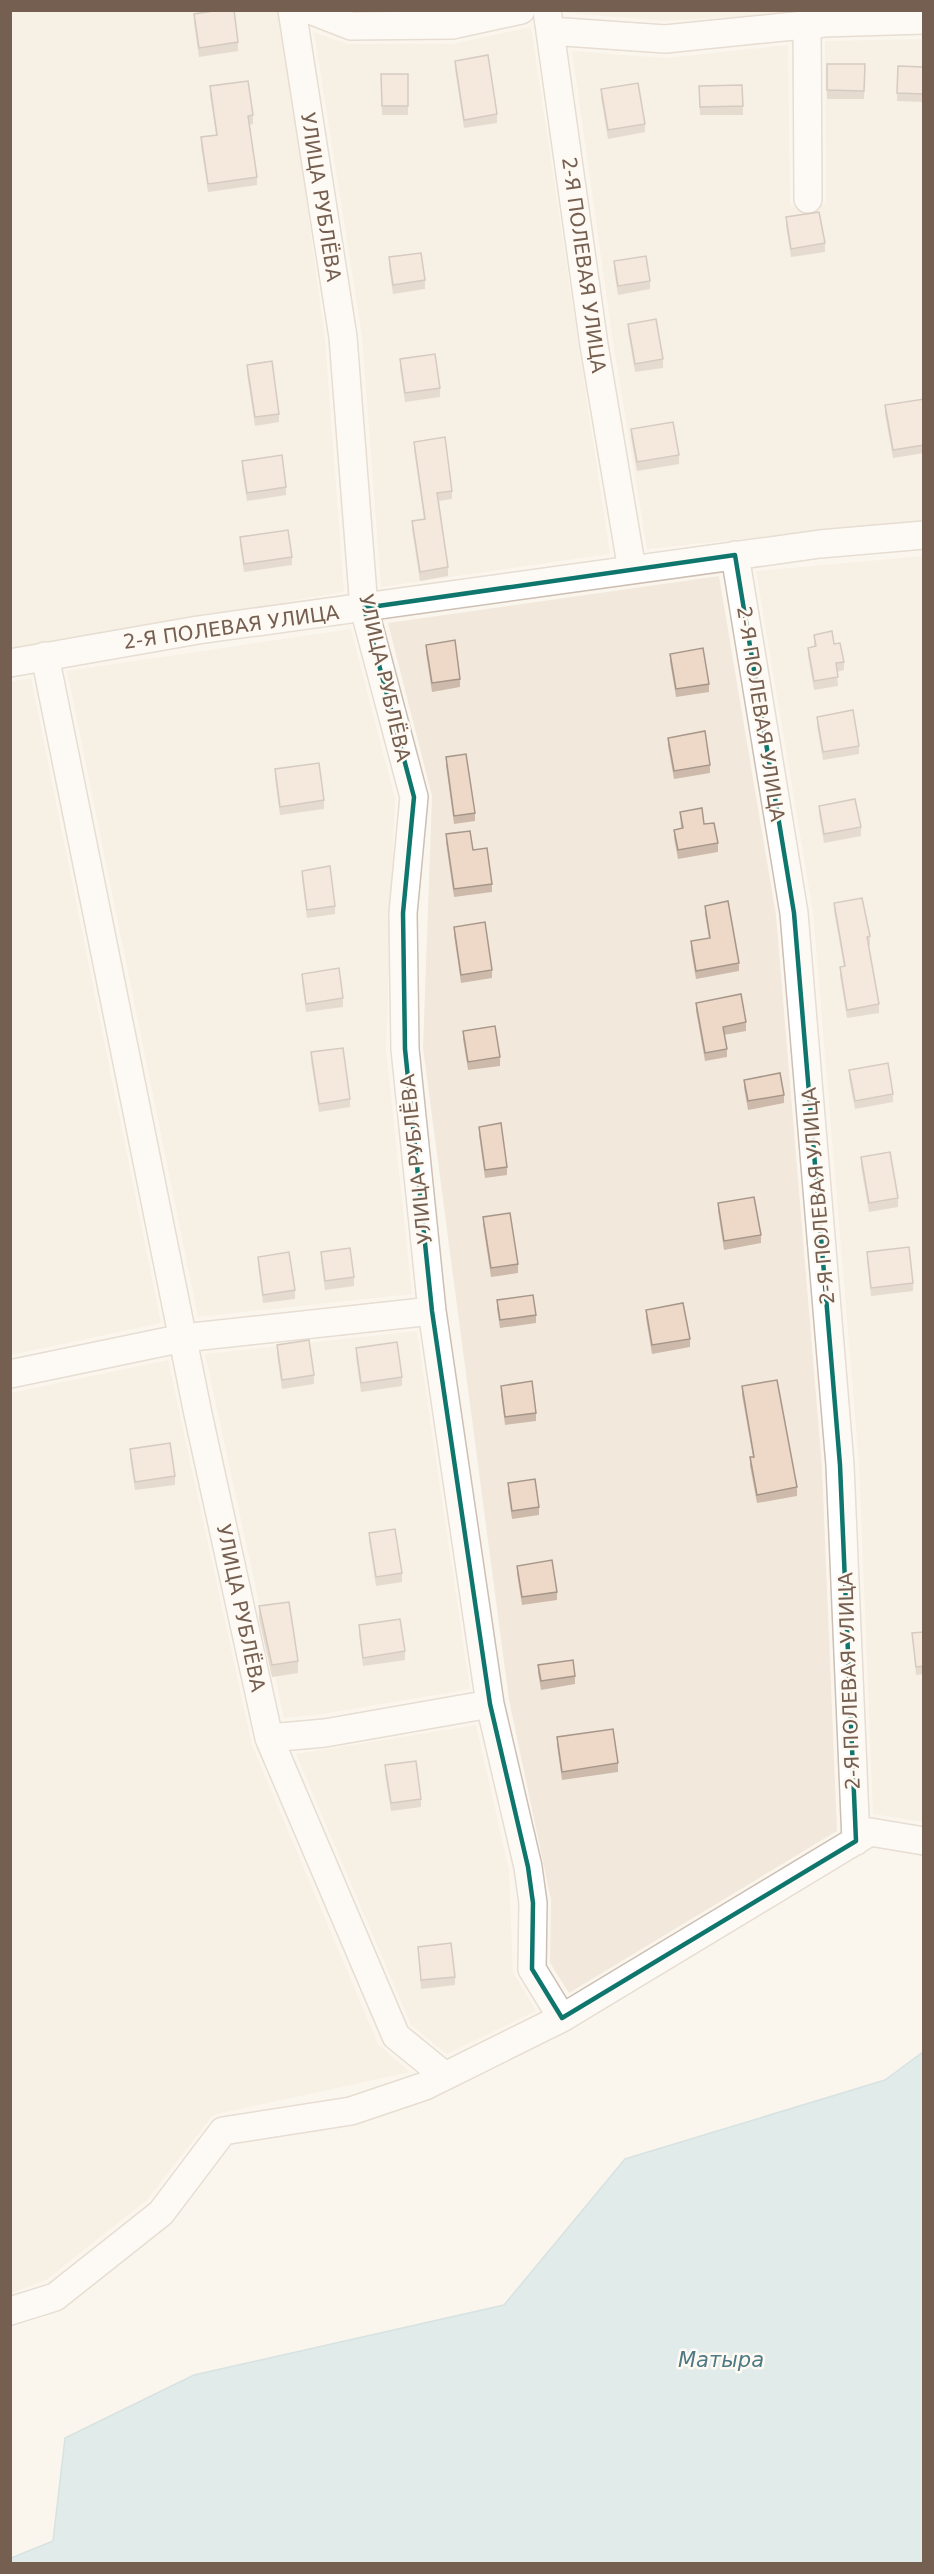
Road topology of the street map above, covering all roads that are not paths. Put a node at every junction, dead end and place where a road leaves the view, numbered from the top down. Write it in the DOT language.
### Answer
graph roads {
  1 [pos="292,10"];
  2 [pos="310,10"];
  3 [pos="521,10"];
  4 [pos="924,20"];
  5 [pos="549,21"];
  6 [pos="807,24"];
  7 [pos="808,199"];
  8 [pos="924,535"];
  9 [pos="735,555"];
  10 [pos="632,570"];
  11 [pos="364,608"];
  12 [pos="45,656"];
  13 [pos="10,663"];
  14 [pos="432,1311"];
  15 [pos="183,1338"];
  16 [pos="10,1374"];
  17 [pos="490,1704"];
  18 [pos="269,1738"];
  19 [pos="924,1840"];
  20 [pos="856,1841"];
  21 [pos="562,2018"];
  22 [pos="445,2076"];
  23 [pos="10,2311"];
  1 -- 11 [label="street, УЛИЦА РУБЛЁВА"];
  2 -- 3 [label="street"];
  4 -- 6 [label="street, 2-Я ПОЛЕВАЯ УЛИЦА"];
  5 -- 6 [label="street, 2-Я ПОЛЕВАЯ УЛИЦА"];
  5 -- 10 [label="street, 2-Я ПОЛЕВАЯ УЛИЦА"];
  6 -- 7 [label="street"];
  8 -- 9 [label="street, 2-Я ПОЛЕВАЯ УЛИЦА"];
  9 -- 10 [label="street, 2-Я ПОЛЕВАЯ УЛИЦА"];
  9 -- 20 [label="street, 2-Я ПОЛЕВАЯ УЛИЦА"];
  10 -- 11 [label="street, 2-Я ПОЛЕВАЯ УЛИЦА"];
  11 -- 12 [label="street, 2-Я ПОЛЕВАЯ УЛИЦА"];
  11 -- 14 [label="street, УЛИЦА РУБЛЁВА"];
  12 -- 13 [label="street, 2-Я ПОЛЕВАЯ УЛИЦА"];
  12 -- 15 [label="street, УЛИЦА РУБЛЁВА"];
  14 -- 15 [label="street"];
  14 -- 17 [label="street, УЛИЦА РУБЛЁВА"];
  15 -- 16 [label="street"];
  15 -- 18 [label="street, УЛИЦА РУБЛЁВА"];
  17 -- 18 [label="street"];
  17 -- 21 [label="street, УЛИЦА РУБЛЁВА"];
  18 -- 22 [label="street, УЛИЦА РУБЛЁВА"];
  19 -- 20 [label="street"];
  20 -- 21 [label="street"];
  21 -- 22 [label="street"];
  22 -- 23 [label="street"];
}
